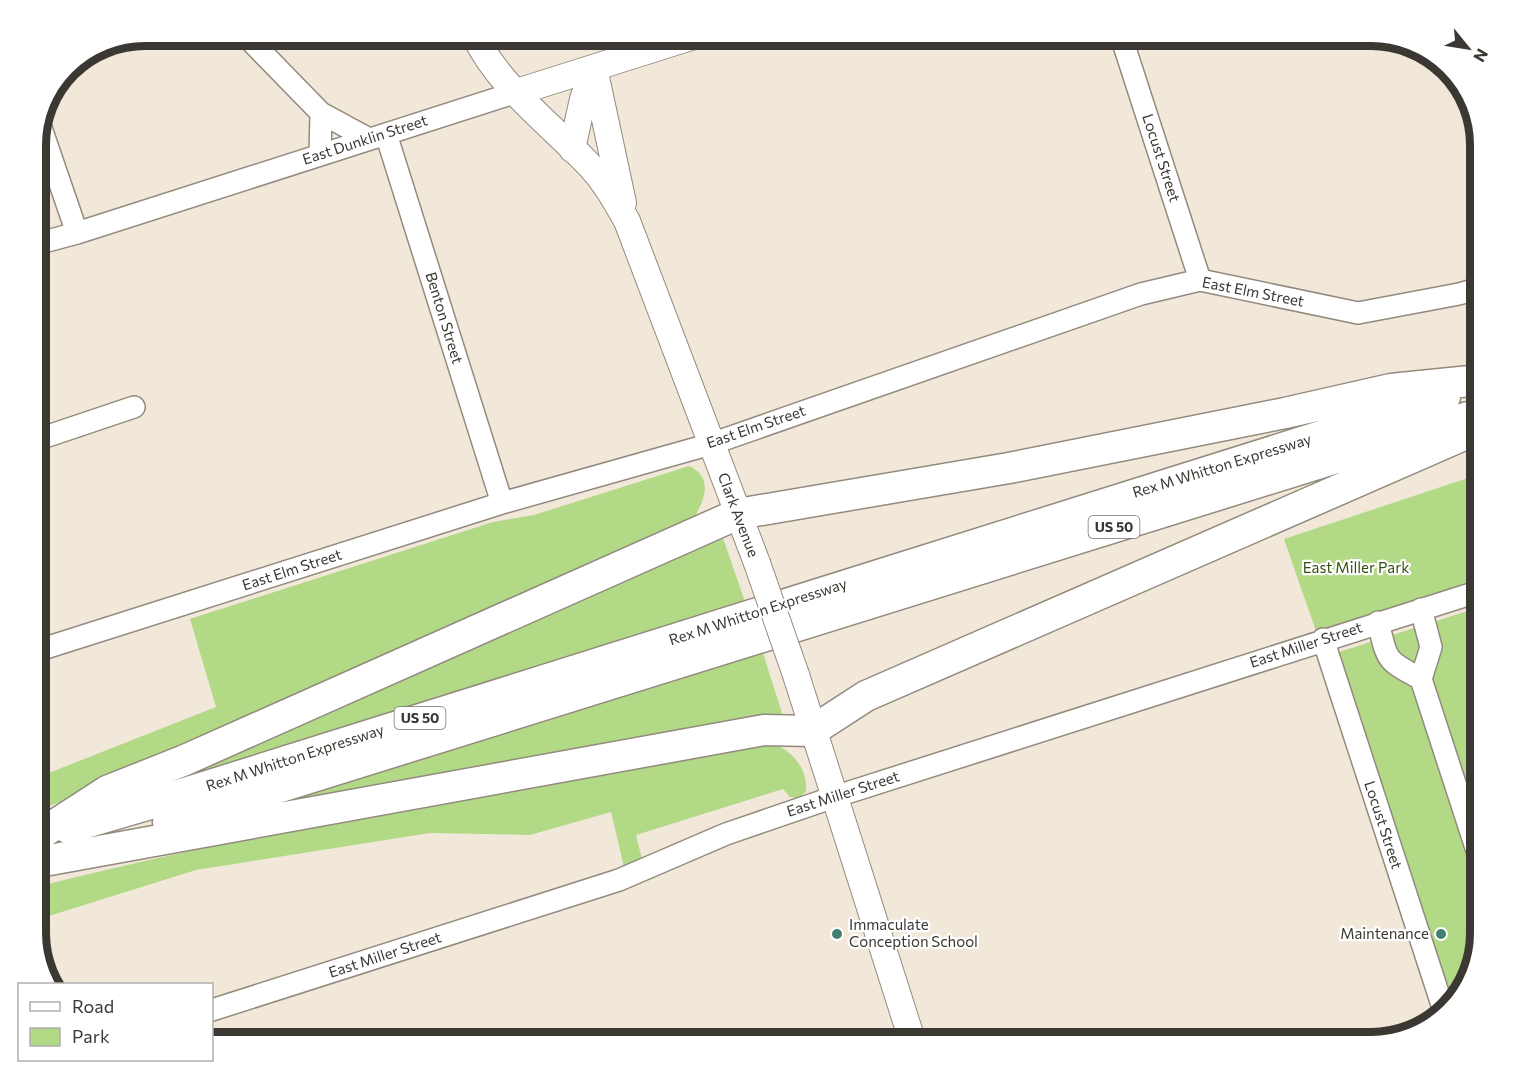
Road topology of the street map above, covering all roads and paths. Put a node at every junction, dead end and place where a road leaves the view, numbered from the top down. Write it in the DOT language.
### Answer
graph roads {
  1 [pos="256,46"];
  2 [pos="480,46"];
  3 [pos="663,46"];
  4 [pos="1124,46"];
  5 [pos="594,68"];
  6 [pos="517,92"];
  7 [pos="321,113"];
  8 [pos="377,136"];
  9 [pos="47,145"];
  10 [pos="572,149"];
  11 [pos="320,155"];
  12 [pos="627,221"];
  13 [pos="77,233"];
  14 [pos="47,241"];
  15 [pos="1200,280"];
  16 [pos="1470,291"];
  17 [pos="1470,381"];
  18 [pos="1470,389"];
  19 [pos="134,407"];
  20 [pos="1470,416"];
  21 [pos="1470,432"];
  22 [pos="47,436"];
  23 [pos="711,444"];
  24 [pos="502,503"];
  25 [pos="738,514"];
  26 [pos="1470,594"];
  27 [pos="1421,609"];
  28 [pos="1378,622"];
  29 [pos="1323,639"];
  30 [pos="47,648"];
  31 [pos="1421,679"];
  32 [pos="813,731"];
  33 [pos="834,797"];
  34 [pos="1470,829"];
  35 [pos="47,842"];
  36 [pos="47,846"];
  37 [pos="47,847"];
  38 [pos="47,849"];
  39 [pos="1441,1002"];
  40 [pos="213,1010"];
  41 [pos="909,1032"];
  1 -- 7 [label="street"];
  2 -- 6 [label="main road, Clark Avenue"];
  3 -- 5 [label="main road, East Dunklin Street"];
  4 -- 15 [label="street, Locust Street"];
  5 -- 6 [label="main road, East Dunklin Street"];
  5 -- 10 [label="main road"];
  5 -- 12 [label="main road"];
  6 -- 8 [label="street, East Dunklin Street"];
  6 -- 10 [label="main road, Clark Avenue"];
  7 -- 8 [label="street"];
  7 -- 11 [label="street"];
  8 -- 11 [label="street, East Dunklin Street"];
  8 -- 24 [label="street, Benton Street"];
  9 -- 13 [label="street"];
  10 -- 12 [label="main road, Clark Avenue"];
  11 -- 13 [label="street, East Dunklin Street"];
  12 -- 23 [label="main road, Clark Avenue"];
  13 -- 14 [label="street, East Dunklin Street"];
  15 -- 16 [label="street, East Elm Street"];
  15 -- 23 [label="street, East Elm Street"];
  17 -- 25 [label="highway"];
  18 -- 36 [label="highway, Rex M Whitton Expressway / US 50"];
  19 -- 22 [label="street"];
  20 -- 37 [label="highway, Rex M Whitton Expressway / US 50"];
  21 -- 32 [label="highway"];
  23 -- 24 [label="street, East Elm Street"];
  23 -- 25 [label="main road, Clark Avenue"];
  24 -- 30 [label="street, East Elm Street"];
  25 -- 32 [label="main road, Clark Avenue, bridge"];
  25 -- 35 [label="highway"];
  26 -- 27 [label="street, East Miller Street"];
  27 -- 28 [label="street, East Miller Street"];
  27 -- 31 [label="street"];
  28 -- 29 [label="street, East Miller Street"];
  28 -- 31 [label="street"];
  29 -- 33 [label="street, East Miller Street"];
  29 -- 39 [label="street, Locust Street"];
  31 -- 34 [label="street"];
  32 -- 33 [label="main road, Clark Avenue"];
  32 -- 38 [label="highway"];
  33 -- 40 [label="street, East Miller Street"];
  33 -- 41 [label="main road, Clark Avenue"];
}
